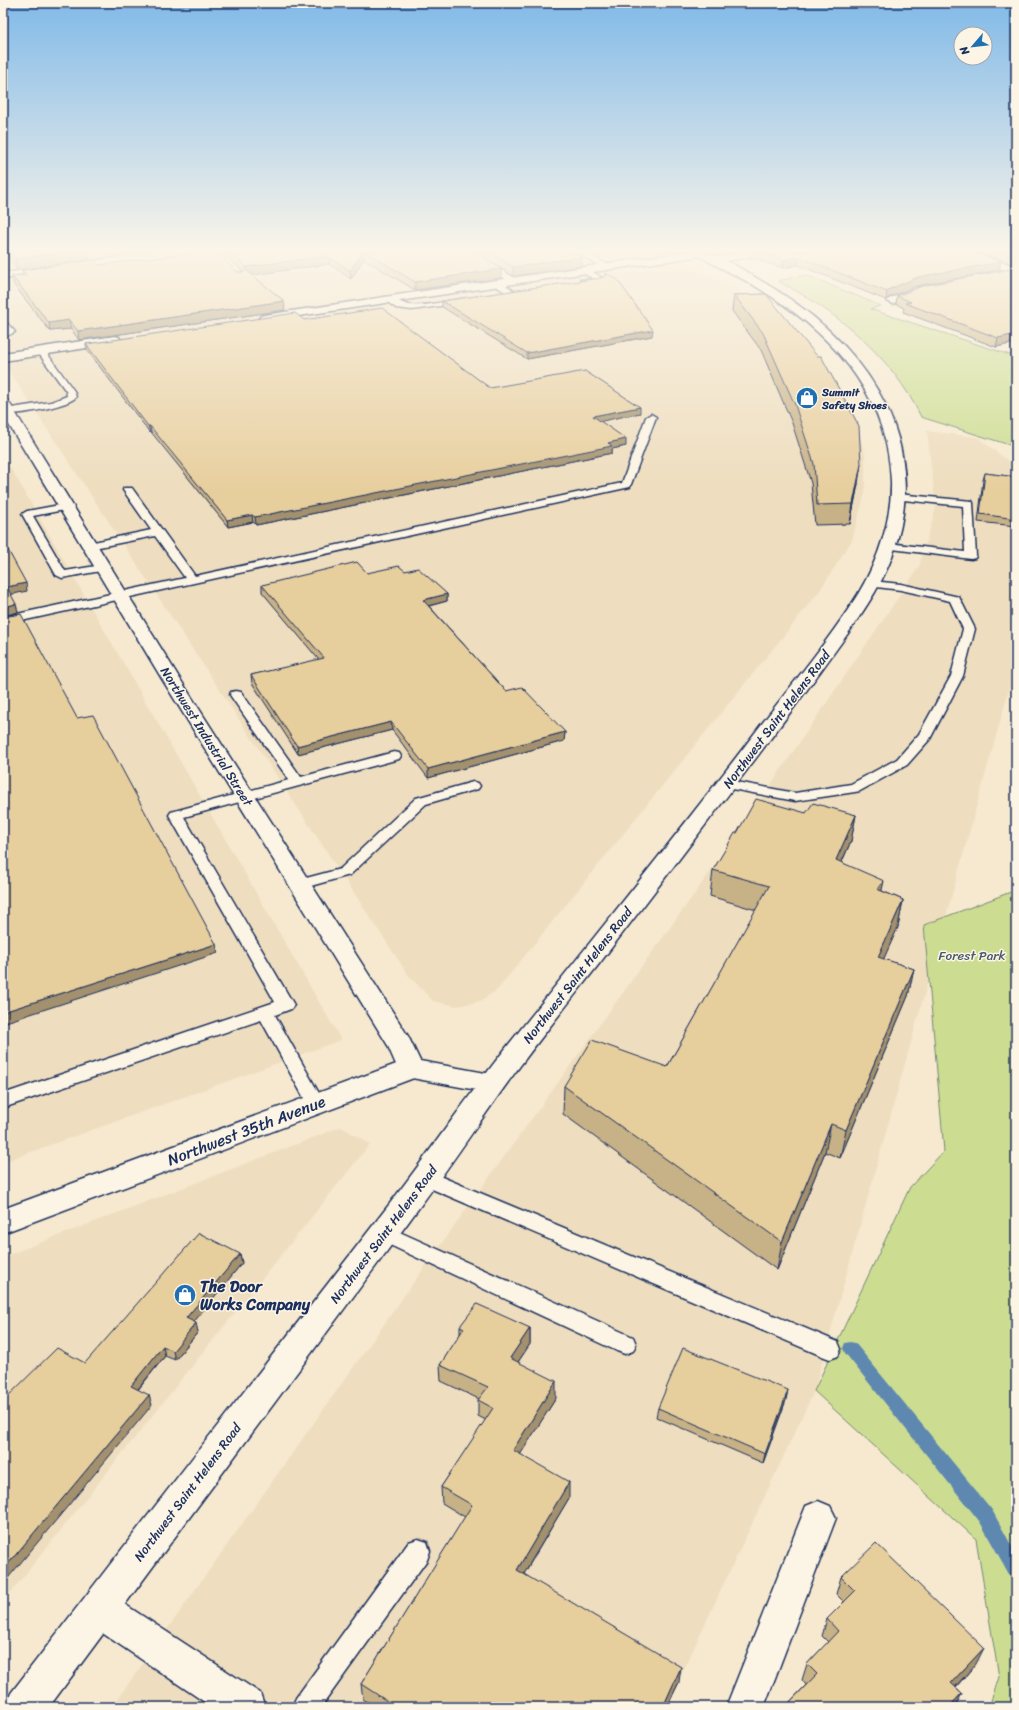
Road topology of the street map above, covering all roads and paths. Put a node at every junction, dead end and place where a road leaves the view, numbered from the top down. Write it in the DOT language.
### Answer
graph roads {
  1 [pos="10,331"];
  2 [pos="825,331"];
  3 [pos="3,336"];
  4 [pos="125,339"];
  5 [pos="41,351"];
  6 [pos="3,357"];
  7 [pos="7,414"];
  8 [pos="651,417"];
  9 [pos="128,490"];
  10 [pos="897,497"];
  11 [pos="65,507"];
  12 [pos="158,532"];
  13 [pos="89,546"];
  14 [pos="888,546"];
  15 [pos="102,568"];
  16 [pos="192,580"];
  17 [pos="872,584"];
  18 [pos="120,596"];
  19 [pos="3,621"];
  20 [pos="236,695"];
  21 [pos="394,756"];
  22 [pos="297,782"];
  23 [pos="726,784"];
  24 [pos="472,786"];
  25 [pos="245,796"];
  26 [pos="300,884"];
  27 [pos="265,1012"];
  28 [pos="410,1069"];
  29 [pos="493,1082"];
  30 [pos="3,1101"];
  31 [pos="316,1104"];
  32 [pos="425,1178"];
  33 [pos="3,1221"];
  34 [pos="384,1234"];
  35 [pos="625,1344"];
  36 [pos="830,1349"];
  37 [pos="818,1518"];
  38 [pos="418,1551"];
  39 [pos="99,1609"];
  40 [pos="25,1707"];
  41 [pos="246,1707"];
  42 [pos="305,1707"];
  43 [pos="745,1707"];
  1 -- 3 [label="lane"];
  2 -- 10 [label="street, Northwest Saint Helens Road"];
  4 -- 5 [label="street"];
  5 -- 6 [label="street"];
  5 -- 7 [label="lane"];
  7 -- 11 [label="street, Northwest Industrial Street"];
  8 -- 16 [label="lane"];
  9 -- 12 [label="lane"];
  10 -- 14 [label="street, Northwest Saint Helens Road"];
  10 -- 14 [label="lane"];
  11 -- 13 [label="street, Northwest Industrial Street"];
  11 -- 15 [label="lane"];
  12 -- 13 [label="lane"];
  12 -- 16 [label="lane"];
  13 -- 15 [label="street, Northwest Industrial Street"];
  14 -- 17 [label="street, Northwest Saint Helens Road"];
  15 -- 18 [label="street, Northwest Industrial Street"];
  16 -- 18 [label="lane"];
  17 -- 23 [label="street, Northwest Saint Helens Road"];
  17 -- 23 [label="lane"];
  18 -- 19 [label="lane"];
  18 -- 25 [label="street, Northwest Industrial Street"];
  20 -- 22 [label="lane"];
  21 -- 22 [label="lane"];
  22 -- 25 [label="lane"];
  23 -- 29 [label="street, Northwest Saint Helens Road"];
  24 -- 26 [label="lane"];
  25 -- 26 [label="street, Northwest Industrial Street"];
  25 -- 27 [label="lane"];
  26 -- 28 [label="street, Northwest Industrial Street"];
  27 -- 30 [label="lane"];
  27 -- 31 [label="lane"];
  28 -- 29 [label="street, Northwest 35th Avenue"];
  28 -- 31 [label="street, Northwest 35th Avenue"];
  29 -- 32 [label="street, Northwest Saint Helens Road"];
  31 -- 33 [label="street, Northwest 35th Avenue"];
  32 -- 34 [label="street, Northwest Saint Helens Road"];
  32 -- 36 [label="lane"];
  34 -- 35 [label="lane"];
  34 -- 39 [label="street, Northwest Saint Helens Road"];
  37 -- 43 [label="street"];
  38 -- 42 [label="lane"];
  39 -- 40 [label="street, Northwest Saint Helens Road"];
  39 -- 41 [label="street"];
}
